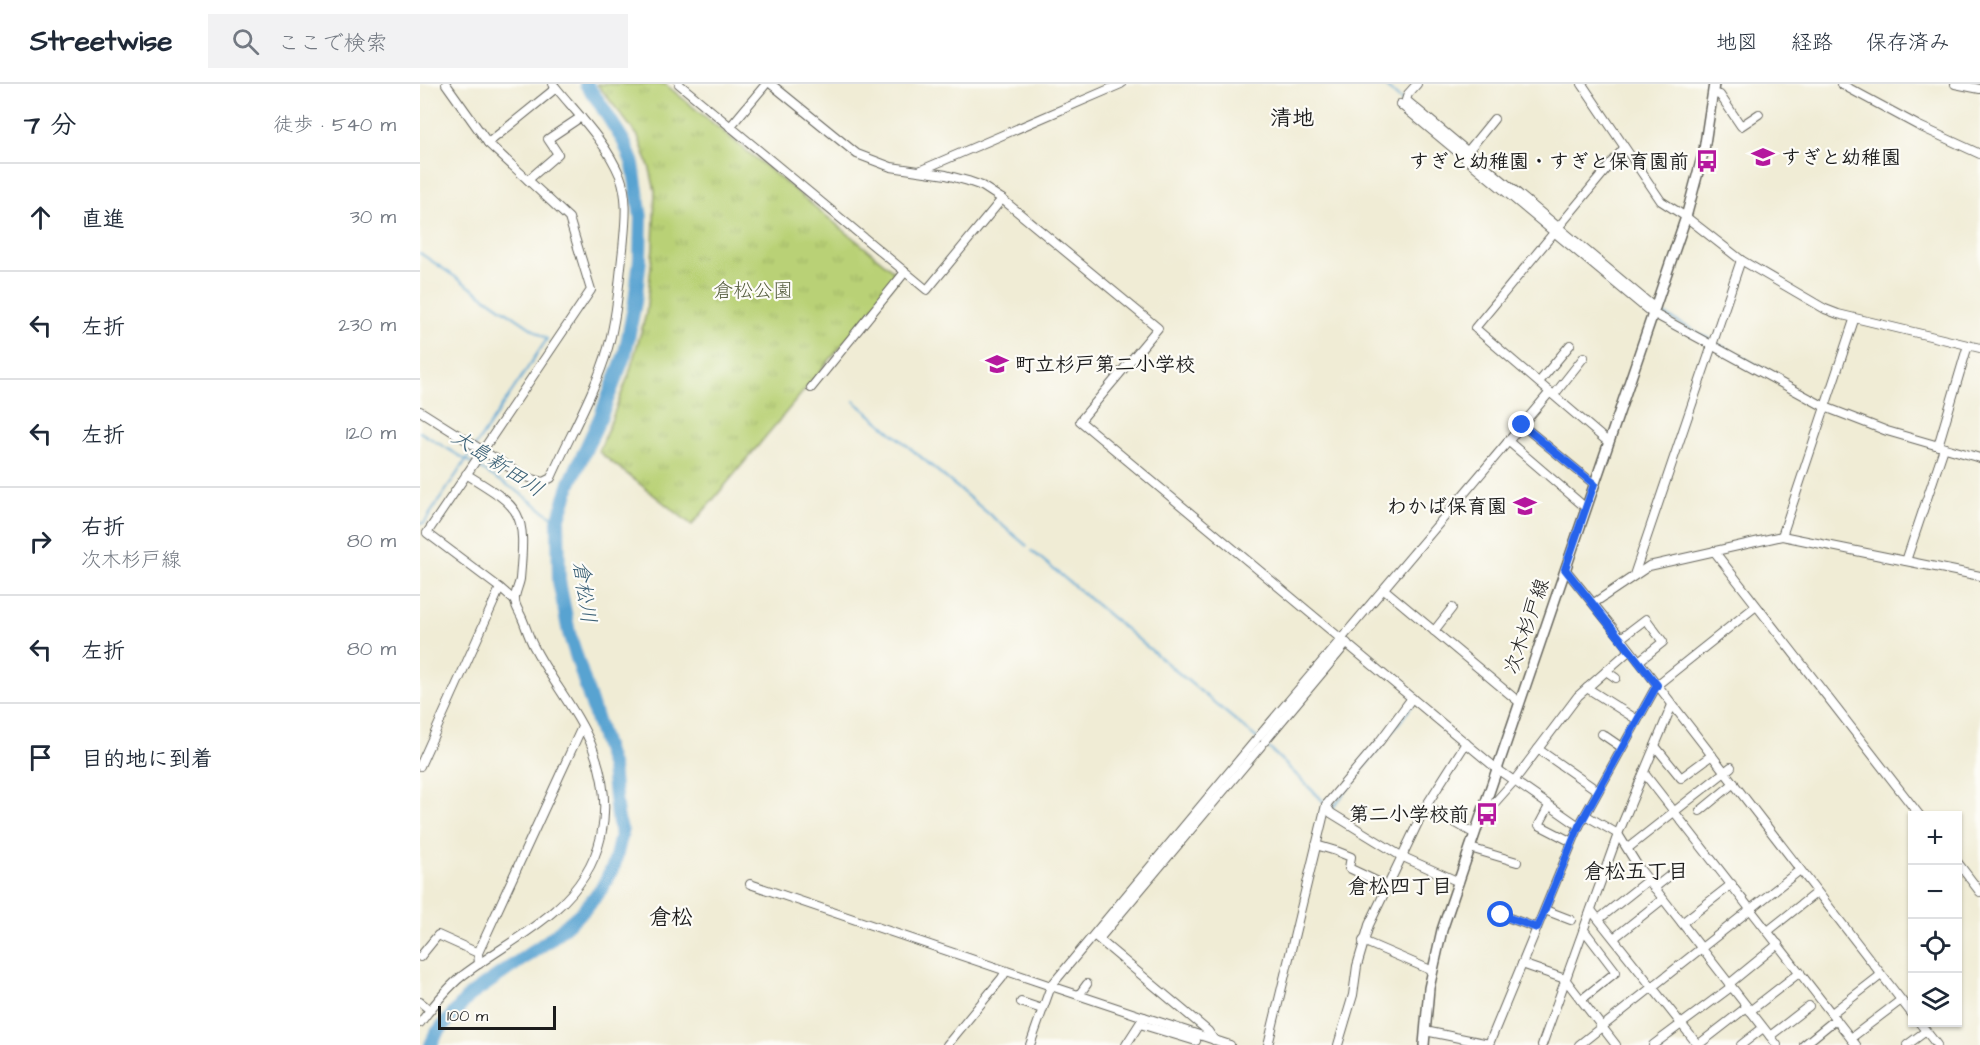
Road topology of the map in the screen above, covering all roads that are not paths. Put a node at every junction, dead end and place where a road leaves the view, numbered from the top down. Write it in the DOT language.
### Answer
graph roads {
  1 [pos="446,84"];
  2 [pos="679,84"];
  3 [pos="769,84"];
  4 [pos="1121,84"];
  5 [pos="1417,84"];
  6 [pos="1582,84"];
  7 [pos="1841,84"];
  8 [pos="1955,84"];
  9 [pos="555,86"];
  10 [pos="1714,89"];
  11 [pos="1980,89"];
  12 [pos="1400,104"];
  13 [pos="1759,114"];
  14 [pos="581,117"];
  15 [pos="1494,119"];
  16 [pos="730,127"];
  17 [pos="488,143"];
  18 [pos="1624,148"];
  19 [pos="1468,151"];
  20 [pos="1980,154"];
  21 [pos="918,171"];
  22 [pos="528,180"];
  23 [pos="1002,199"];
  24 [pos="1686,216"];
  25 [pos="1556,230"];
  26 [pos="1741,260"];
  27 [pos="906,272"];
  28 [pos="1654,311"];
  29 [pos="1854,320"];
  30 [pos="1570,345"];
  31 [pos="1712,345"];
  32 [pos="1968,345"];
  33 [pos="1980,348"];
  34 [pos="1584,357"];
  35 [pos="1539,382"];
  36 [pos="811,388"];
  37 [pos="1552,394"];
  38 [pos="1825,407"];
  39 [pos="420,411"];
  40 [pos="1522,425"];
  41 [pos="1508,441"];
  42 [pos="1608,442"];
  43 [pos="1941,447"];
  44 [pos="482,450"];
  45 [pos="1980,458"];
  46 [pos="466,474"];
  47 [pos="1594,484"];
  48 [pos="1586,508"];
  49 [pos="423,530"];
  50 [pos="1782,536"];
  51 [pos="1714,551"];
  52 [pos="1906,561"];
  53 [pos="1565,569"];
  54 [pos="1634,575"];
  55 [pos="1980,576"];
  56 [pos="500,588"];
  57 [pos="1383,589"];
  58 [pos="515,601"];
  59 [pos="1594,603"];
  60 [pos="1756,606"];
  61 [pos="1452,608"];
  62 [pos="1434,631"];
  63 [pos="1621,638"];
  64 [pos="1345,641"];
  65 [pos="1630,650"];
  66 [pos="1639,661"];
  67 [pos="1606,671"];
  68 [pos="1616,678"];
  69 [pos="1657,685"];
  70 [pos="1587,688"];
  71 [pos="1412,698"];
  72 [pos="1519,702"];
  73 [pos="1672,705"];
  74 [pos="1636,719"];
  75 [pos="582,727"];
  76 [pos="1602,734"];
  77 [pos="1466,743"];
  78 [pos="1655,746"];
  79 [pos="1622,747"];
  80 [pos="1538,749"];
  81 [pos="1712,755"];
  82 [pos="420,766"];
  83 [pos="1497,769"];
  84 [pos="1727,769"];
  85 [pos="1644,773"];
  86 [pos="1514,781"];
  87 [pos="1734,783"];
  88 [pos="1598,791"];
  89 [pos="1326,805"];
  90 [pos="1426,806"];
  91 [pos="1549,806"];
  92 [pos="1675,811"];
  93 [pos="1700,811"];
  94 [pos="1916,811"];
  95 [pos="1585,815"];
  96 [pos="1479,820"];
  97 [pos="1579,826"];
  98 [pos="1475,834"];
  99 [pos="1618,834"];
  100 [pos="1572,842"];
  101 [pos="1316,846"];
  102 [pos="1470,848"];
  103 [pos="1628,848"];
  104 [pos="1401,856"];
  105 [pos="1517,862"];
  106 [pos="1960,865"];
  107 [pos="1677,870"];
  108 [pos="1800,870"];
  109 [pos="1648,880"];
  110 [pos="1459,882"];
  111 [pos="750,884"];
  112 [pos="1732,884"];
  113 [pos="1387,886"];
  114 [pos="1654,888"];
  115 [pos="1817,892"];
  116 [pos="1980,892"];
  117 [pos="1664,899"];
  118 [pos="1751,909"];
  119 [pos="1545,910"];
  120 [pos="1591,910"];
  121 [pos="1501,915"];
  122 [pos="1599,919"];
  123 [pos="1571,920"];
  124 [pos="1682,923"];
  125 [pos="1537,928"];
  126 [pos="1584,930"];
  127 [pos="1768,931"];
  128 [pos="1096,937"];
  129 [pos="1614,938"];
  130 [pos="1363,941"];
  131 [pos="1778,944"];
  132 [pos="1702,949"];
  133 [pos="478,953"];
  134 [pos="420,957"];
  135 [pos="479,964"];
  136 [pos="1522,964"];
  137 [pos="1433,970"];
  138 [pos="1006,971"];
  139 [pos="1800,972"];
  140 [pos="1881,975"];
  141 [pos="1565,979"];
  142 [pos="1088,984"];
  143 [pos="1730,985"];
  144 [pos="1051,986"];
  145 [pos="1653,987"];
  146 [pos="1079,995"];
  147 [pos="1581,1000"];
  148 [pos="1901,1000"];
  149 [pos="420,1002"];
  150 [pos="1021,1002"];
  151 [pos="1809,1006"];
  152 [pos="1749,1009"];
  153 [pos="1908,1009"];
  154 [pos="430,1010"];
  155 [pos="1042,1010"];
  156 [pos="1834,1016"];
  157 [pos="1142,1020"];
  158 [pos="420,1023"];
  159 [pos="1682,1023"];
  160 [pos="1602,1027"];
  161 [pos="1922,1027"];
  162 [pos="1763,1028"];
  163 [pos="1425,1031"];
  164 [pos="1926,1031"];
  165 [pos="1770,1036"];
  166 [pos="1214,1040"];
  167 [pos="1936,1040"];
  168 [pos="1197,1041"];
  169 [pos="1852,1042"];
  170 [pos="947,1045"];
  171 [pos="1030,1045"];
  172 [pos="1126,1045"];
  173 [pos="1230,1045"];
  174 [pos="1268,1045"];
  175 [pos="1338,1045"];
  176 [pos="1424,1045"];
  177 [pos="1489,1045"];
  178 [pos="1542,1045"];
  179 [pos="1578,1045"];
  180 [pos="1616,1045"];
  181 [pos="1653,1045"];
  182 [pos="1698,1045"];
  183 [pos="1741,1045"];
  184 [pos="1777,1045"];
  185 [pos="1804,1045"];
  186 [pos="1907,1045"];
  1 -- 17 [label="street"];
  2 -- 16 [label="street"];
  3 -- 16 [label="street"];
  3 -- 21 [label="street"];
  4 -- 21 [label="street"];
  5 -- 19 [label="street"];
  6 -- 18 [label="street"];
  7 -- 20 [label="street"];
  8 -- 11 [label="street"];
  9 -- 14 [label="street"];
  9 -- 17 [label="street"];
  10 -- 13 [label="street"];
  10 -- 24 [label="main road, 次木杉戸線"];
  12 -- 25 [label="street"];
  14 -- 22 [label="street"];
  14 -- 44 [label="street"];
  15 -- 19 [label="street"];
  16 -- 27 [label="street"];
  17 -- 22 [label="street"];
  18 -- 24 [label="street"];
  18 -- 25 [label="street"];
  19 -- 25 [label="street"];
  21 -- 23 [label="street"];
  22 -- 44 [label="street"];
  23 -- 27 [label="street"];
  23 -- 64 [label="street"];
  24 -- 26 [label="street"];
  24 -- 28 [label="main road, 次木杉戸線"];
  25 -- 28 [label="street"];
  25 -- 35 [label="street"];
  26 -- 29 [label="street"];
  26 -- 31 [label="street"];
  27 -- 36 [label="street"];
  28 -- 31 [label="street"];
  28 -- 42 [label="main road, 次木杉戸線"];
  29 -- 32 [label="street"];
  29 -- 38 [label="street"];
  30 -- 35 [label="street"];
  31 -- 38 [label="street"];
  31 -- 54 [label="street"];
  32 -- 33 [label="street"];
  32 -- 43 [label="street"];
  34 -- 37 [label="street"];
  35 -- 37 [label="street"];
  37 -- 40 [label="street"];
  37 -- 42 [label="street"];
  38 -- 43 [label="street"];
  38 -- 50 [label="street"];
  39 -- 44 [label="street"];
  40 -- 41 [label="street"];
  40 -- 47 [label="street"];
  41 -- 48 [label="street"];
  41 -- 57 [label="street"];
  42 -- 47 [label="main road, 次木杉戸線"];
  43 -- 45 [label="street"];
  43 -- 52 [label="street"];
  44 -- 46 [label="street"];
  46 -- 49 [label="street"];
  46 -- 58 [label="street"];
  47 -- 48 [label="main road, 次木杉戸線"];
  48 -- 53 [label="main road, 次木杉戸線"];
  49 -- 56 [label="street"];
  50 -- 51 [label="street"];
  50 -- 52 [label="street"];
  51 -- 54 [label="street"];
  51 -- 60 [label="street"];
  52 -- 55 [label="street"];
  53 -- 59 [label="street"];
  53 -- 72 [label="main road, 次木杉戸線"];
  54 -- 59 [label="street"];
  56 -- 58 [label="street"];
  56 -- 82 [label="street"];
  57 -- 62 [label="street"];
  57 -- 64 [label="street"];
  58 -- 75 [label="street"];
  59 -- 63 [label="street"];
  60 -- 69 [label="street"];
  60 -- 94 [label="street"];
  61 -- 62 [label="street"];
  62 -- 72 [label="street"];
  63 -- 65 [label="street"];
  63 -- 66 [label="street"];
  64 -- 71 [label="street"];
  64 -- 128 [label="street"];
  64 -- 128 [label="street"];
  65 -- 66 [label="street"];
  65 -- 67 [label="street"];
  66 -- 69 [label="street"];
  67 -- 68 [label="street"];
  67 -- 70 [label="street"];
  69 -- 73 [label="street"];
  69 -- 74 [label="street"];
  70 -- 74 [label="street"];
  70 -- 80 [label="street"];
  71 -- 77 [label="street"];
  71 -- 89 [label="street"];
  72 -- 83 [label="main road, 次木杉戸線"];
  73 -- 78 [label="street"];
  73 -- 81 [label="street"];
  74 -- 79 [label="street"];
  75 -- 133 [label="street"];
  75 -- 135 [label="street"];
  76 -- 79 [label="street"];
  77 -- 83 [label="street"];
  77 -- 90 [label="street"];
  78 -- 81 [label="street"];
  78 -- 85 [label="street"];
  79 -- 88 [label="street"];
  80 -- 86 [label="street"];
  80 -- 88 [label="street"];
  81 -- 84 [label="street"];
  83 -- 86 [label="street"];
  83 -- 96 [label="main road, 次木杉戸線"];
  84 -- 87 [label="street"];
  84 -- 92 [label="street"];
  85 -- 92 [label="street"];
  85 -- 99 [label="street"];
  86 -- 91 [label="street"];
  86 -- 96 [label="street"];
  87 -- 93 [label="street"];
  87 -- 108 [label="street"];
  88 -- 95 [label="street"];
  89 -- 101 [label="street"];
  89 -- 104 [label="street"];
  90 -- 98 [label="street"];
  90 -- 104 [label="street"];
  91 -- 97 [label="street"];
  91 -- 100 [label="street"];
  92 -- 103 [label="street"];
  92 -- 112 [label="street"];
  95 -- 97 [label="street"];
  95 -- 99 [label="street"];
  96 -- 98 [label="main road, 次木杉戸線"];
  97 -- 100 [label="street"];
  98 -- 102 [label="main road, 次木杉戸線"];
  99 -- 103 [label="street"];
  99 -- 120 [label="street"];
  100 -- 119 [label="street"];
  101 -- 113 [label="street"];
  101 -- 174 [label="street"];
  102 -- 105 [label="street"];
  102 -- 110 [label="main road, 次木杉戸線"];
  103 -- 109 [label="street"];
  104 -- 110 [label="street"];
  104 -- 113 [label="street"];
  106 -- 116 [label="street"];
  107 -- 114 [label="street"];
  108 -- 115 [label="street"];
  108 -- 118 [label="street"];
  109 -- 114 [label="street"];
  109 -- 122 [label="street"];
  110 -- 137 [label="main road, 次木杉戸線"];
  111 -- 138 [label="street"];
  112 -- 118 [label="street"];
  112 -- 124 [label="street"];
  113 -- 130 [label="street"];
  114 -- 117 [label="street"];
  115 -- 127 [label="street"];
  115 -- 140 [label="street"];
  117 -- 124 [label="street"];
  117 -- 129 [label="street"];
  118 -- 127 [label="street"];
  118 -- 132 [label="street"];
  119 -- 123 [label="street"];
  119 -- 125 [label="street"];
  120 -- 122 [label="street"];
  120 -- 126 [label="street"];
  121 -- 125 [label="street"];
  122 -- 129 [label="street"];
  124 -- 132 [label="street"];
  125 -- 136 [label="street"];
  126 -- 141 [label="street"];
  126 -- 147 [label="street"];
  127 -- 131 [label="street"];
  128 -- 144 [label="street"];
  128 -- 166 [label="street"];
  129 -- 145 [label="street"];
  130 -- 137 [label="street"];
  130 -- 175 [label="street"];
  131 -- 139 [label="street"];
  131 -- 143 [label="street"];
  132 -- 143 [label="street"];
  132 -- 145 [label="street"];
  133 -- 134 [label="street"];
  133 -- 135 [label="street"];
  135 -- 154 [label="street"];
  136 -- 141 [label="street"];
  136 -- 177 [label="street"];
  137 -- 163 [label="main road, 次木杉戸線"];
  138 -- 144 [label="street"];
  138 -- 170 [label="street"];
  139 -- 152 [label="street"];
  139 -- 156 [label="street"];
  140 -- 148 [label="street"];
  140 -- 156 [label="street"];
  141 -- 147 [label="street"];
  141 -- 178 [label="street"];
  142 -- 146 [label="street"];
  143 -- 152 [label="street"];
  143 -- 159 [label="street"];
  144 -- 146 [label="street"];
  144 -- 155 [label="street"];
  145 -- 159 [label="street"];
  145 -- 160 [label="street"];
  146 -- 157 [label="street"];
  147 -- 160 [label="street"];
  148 -- 153 [label="street"];
  148 -- 169 [label="street"];
  149 -- 154 [label="street"];
  150 -- 155 [label="street"];
  151 -- 165 [label="street"];
  152 -- 162 [label="street"];
  152 -- 182 [label="street"];
  154 -- 158 [label="street"];
  155 -- 171 [label="street"];
  156 -- 169 [label="street"];
  156 -- 185 [label="street"];
  157 -- 168 [label="street"];
  157 -- 172 [label="street"];
  159 -- 181 [label="street"];
  159 -- 182 [label="street"];
  160 -- 179 [label="street"];
  160 -- 180 [label="street"];
  161 -- 164 [label="street"];
  162 -- 165 [label="street"];
  162 -- 183 [label="street"];
  163 -- 176 [label="main road, 次木杉戸線"];
  163 -- 177 [label="street"];
  164 -- 167 [label="street"];
  164 -- 186 [label="street"];
  165 -- 184 [label="street"];
  166 -- 168 [label="street"];
  166 -- 173 [label="street"];
}
